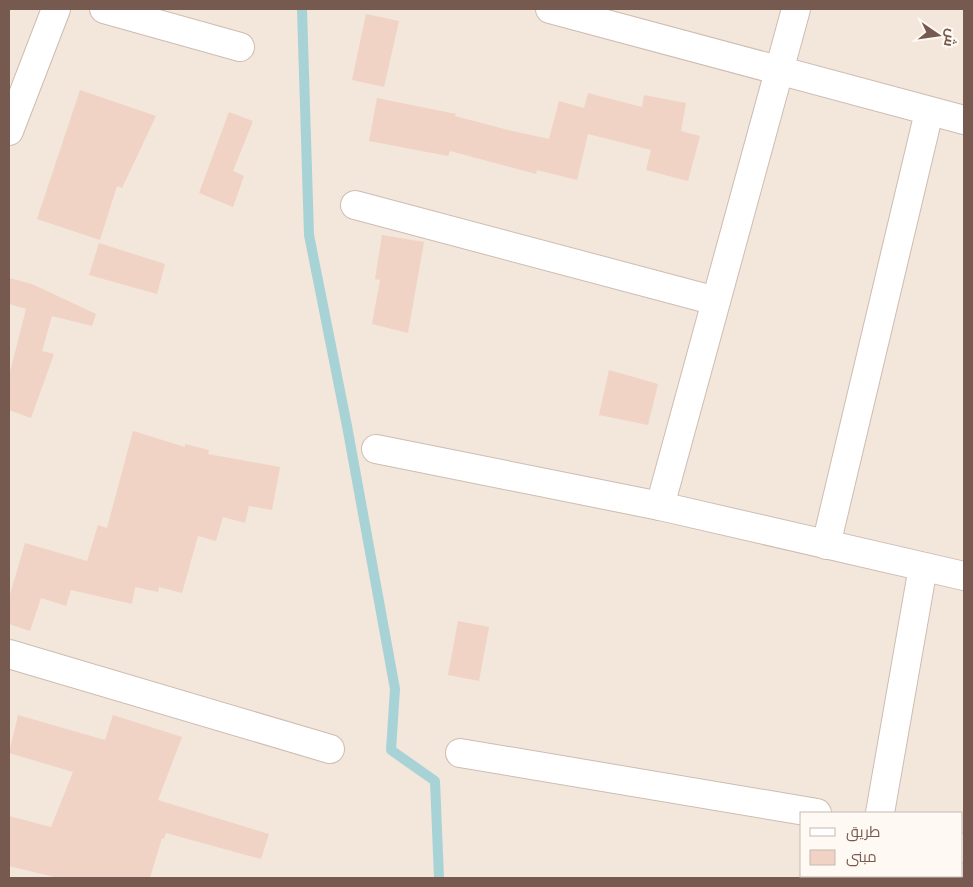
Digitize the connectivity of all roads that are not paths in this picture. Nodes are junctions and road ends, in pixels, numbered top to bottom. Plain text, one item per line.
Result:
1 (56, 9) edge
2 (104, 9) edge
3 (550, 9) edge
4 (796, 9) edge
5 (240, 47) dead end
6 (779, 72) junction
7 (929, 112) junction
8 (964, 120) edge
9 (9, 132) edge
10 (355, 206) dead end
11 (716, 301) junction
12 (376, 449) dead end
13 (660, 506) junction
14 (826, 545) junction
15 (923, 567) junction
16 (964, 576) edge
17 (9, 654) edge
18 (330, 749) dead end
19 (460, 753) dead end
20 (811, 812) edge
21 (880, 812) edge

1 - 9 street
2 - 5 street
3 - 6 street
4 - 6 street
6 - 7 street
6 - 11 street
7 - 8 street
7 - 14 street
10 - 11 street
11 - 13 street
12 - 13 street
13 - 14 street
14 - 15 street
15 - 16 street
15 - 21 street
17 - 18 street
19 - 20 street

